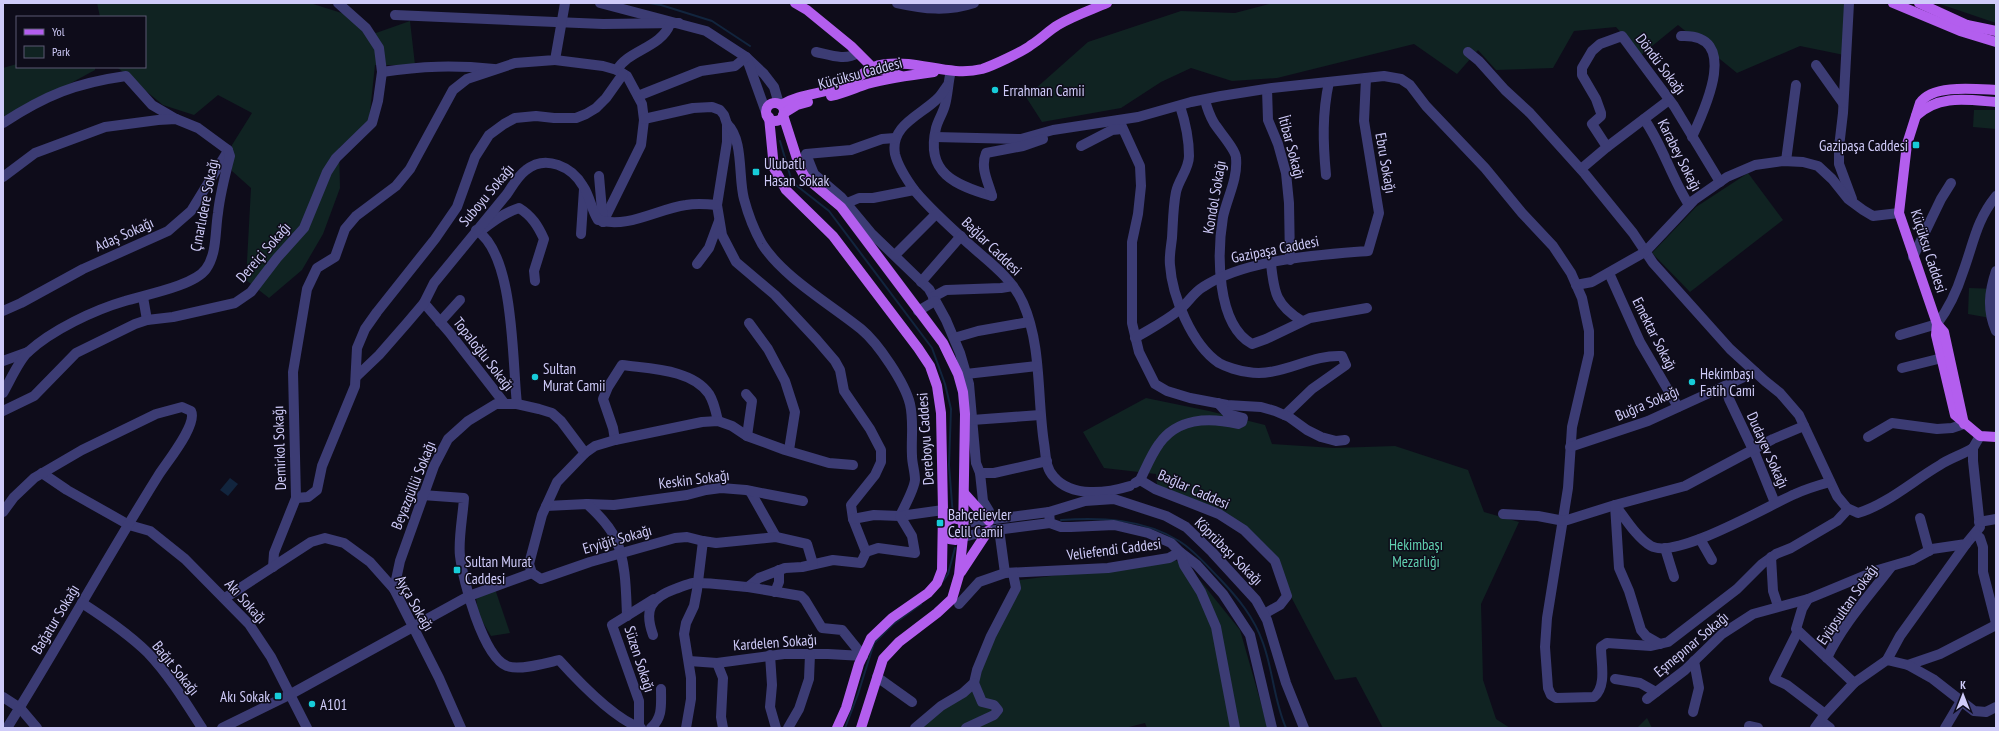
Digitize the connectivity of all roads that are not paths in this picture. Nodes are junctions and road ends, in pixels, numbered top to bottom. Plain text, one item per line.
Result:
1 (338, 3) edge
2 (565, 3) edge
3 (600, 3) edge
4 (795, 3) edge
5 (897, 3) edge
6 (974, 3) edge
7 (1091, 3) edge
8 (1107, 3) edge
9 (1849, 3) edge
10 (1893, 3) edge
11 (1919, 3) edge
12 (395, 15) dead end
13 (561, 22) junction
14 (674, 23) junction
15 (1996, 31) edge
16 (1681, 36) dead end
17 (1996, 42) edge
18 (816, 52) dead end
19 (858, 52) junction
20 (1468, 52) dead end
21 (1010, 56) junction
22 (746, 57) junction
23 (555, 60) junction
24 (887, 64) junction
25 (871, 66) junction
26 (1816, 66) dead end
27 (496, 70) junction
28 (948, 71) junction
29 (382, 72) junction
30 (620, 72) junction
31 (901, 76) junction
32 (1366, 78) junction
33 (862, 80) junction
34 (1329, 82) junction
35 (1796, 85) dead end
36 (947, 86) junction
37 (1266, 89) junction
38 (1996, 90) edge
39 (638, 96) junction
40 (1204, 100) junction
41 (1670, 100) junction
42 (1996, 102) edge
43 (1843, 103) junction
44 (1180, 106) junction
45 (782, 109) junction
46 (768, 116) junction
47 (1916, 116) junction
48 (644, 118) junction
49 (176, 119) junction
50 (1644, 119) junction
51 (3, 123) edge
52 (727, 124) junction
53 (1078, 125) junction
54 (1121, 125) junction
55 (935, 137) junction
56 (1692, 137) junction
57 (895, 138) junction
58 (1081, 146) dead end
59 (1607, 147) junction
60 (228, 150) junction
61 (1786, 161) junction
62 (1581, 169) junction
63 (1326, 175) dead end
64 (599, 176) dead end
65 (3, 177) edge
66 (1720, 182) junction
67 (1951, 183) dead end
68 (584, 187) junction
69 (914, 190) junction
70 (1996, 196) edge
71 (847, 203) junction
72 (1855, 204) junction
73 (717, 205) junction
74 (1688, 205) junction
75 (1899, 213) junction
76 (936, 214) junction
77 (719, 221) junction
78 (603, 222) junction
79 (478, 231) junction
80 (581, 234) dead end
81 (961, 236) junction
82 (1368, 251) joint
83 (1645, 252) junction
84 (895, 255) junction
85 (1913, 257) junction
86 (1290, 260) junction
87 (697, 264) dead end
88 (1271, 264) junction
89 (1996, 271) edge
90 (1609, 273) junction
91 (1221, 277) junction
92 (535, 281) dead end
93 (921, 282) junction
94 (1576, 285) junction
95 (1014, 286) junction
96 (143, 297) junction
97 (934, 299) junction
98 (460, 300) dead end
99 (424, 303) junction
100 (1367, 308) dead end
101 (1180, 309) junction
102 (3, 311) edge
103 (918, 311) junction
104 (147, 320) junction
105 (1302, 321) junction
106 (440, 322) junction
107 (1029, 322) junction
108 (749, 323) dead end
109 (1937, 324) junction
110 (1996, 331) edge
111 (1900, 335) dead end
112 (954, 338) junction
113 (1135, 338) junction
114 (28, 352) junction
115 (1942, 358) junction
116 (3, 361) edge
117 (1037, 366) junction
118 (1902, 368) dead end
119 (1755, 372) junction
120 (966, 374) junction
121 (357, 376) junction
122 (1726, 386) junction
123 (3, 393) edge
124 (746, 394) dead end
125 (1218, 403) junction
126 (505, 404) junction
127 (517, 404) junction
128 (1678, 407) junction
129 (3, 411) edge
130 (1040, 415) junction
131 (1285, 415) junction
132 (972, 420) junction
133 (718, 421) junction
134 (1964, 424) junction
135 (1804, 426) junction
136 (747, 436) junction
137 (1980, 436) junction
138 (1868, 437) dead end
139 (1996, 437) edge
140 (615, 440) junction
141 (1346, 440) dead end
142 (1570, 447) junction
143 (1973, 448) junction
144 (789, 450) junction
145 (1753, 450) junction
146 (585, 453) junction
147 (1047, 461) junction
148 (854, 464) dead end
149 (42, 473) junction
150 (980, 473) junction
151 (1140, 480) junction
152 (1830, 482) junction
153 (1130, 486) junction
154 (750, 491) junction
155 (964, 493) junction
156 (422, 495) junction
157 (296, 498) junction
158 (1121, 500) junction
159 (803, 501) dead end
160 (1775, 503) junction
161 (587, 504) junction
162 (1615, 505) junction
163 (546, 506) junction
164 (1848, 509) junction
165 (944, 510) junction
166 (989, 511) dead end
167 (3, 512) edge
168 (1049, 512) junction
169 (1504, 514) dead end
170 (900, 516) junction
171 (1920, 518) dead end
172 (853, 519) junction
173 (1996, 519) edge
174 (1564, 521) junction
175 (1979, 522) junction
176 (964, 523) junction
177 (1050, 523) junction
178 (129, 525) junction
179 (988, 526) junction
180 (999, 529) junction
181 (944, 530) junction
182 (1974, 534) junction
183 (776, 537) junction
184 (963, 537) junction
185 (1700, 539) junction
186 (703, 541) junction
187 (1966, 544) junction
188 (1665, 548) junction
189 (1929, 551) junction
190 (866, 552) junction
191 (1180, 552) junction
192 (620, 554) junction
193 (1771, 557) junction
194 (1712, 560) dead end
195 (813, 564) junction
196 (273, 567) junction
197 (1891, 567) junction
198 (779, 570) junction
199 (532, 573) junction
200 (1009, 573) junction
201 (959, 576) junction
202 (1674, 577) dead end
203 (697, 583) junction
204 (748, 587) junction
205 (394, 589) junction
206 (775, 592) junction
207 (469, 596) junction
208 (225, 598) junction
209 (655, 599) junction
210 (1808, 599) junction
211 (82, 603) junction
212 (958, 604) dead end
213 (1778, 606) junction
214 (1264, 614) junction
215 (627, 616) junction
216 (1996, 624) edge
217 (413, 627) junction
218 (1798, 632) junction
219 (653, 636) dead end
220 (1660, 644) junction
221 (810, 654) junction
222 (770, 655) junction
223 (863, 656) junction
224 (1827, 658) junction
225 (1887, 660) junction
226 (689, 661) junction
227 (1694, 661) junction
228 (717, 663) junction
229 (1908, 665) junction
230 (877, 677) junction
231 (1615, 679) dead end
232 (974, 683) junction
233 (1854, 683) junction
234 (661, 689) dead end
235 (1656, 692) junction
236 (291, 694) junction
237 (3, 697) edge
238 (1647, 699) dead end
239 (1961, 701) junction
240 (912, 702) dead end
241 (1996, 707) edge
242 (20, 708) junction
243 (1693, 712) dead end
244 (1820, 721) edge
245 (7, 728) edge
246 (37, 728) edge
247 (202, 728) edge
248 (222, 728) edge
249 (307, 728) edge
250 (461, 728) edge
251 (640, 728) edge
252 (651, 728) edge
253 (686, 728) edge
254 (723, 728) edge
255 (776, 728) edge
256 (788, 728) edge
257 (837, 728) edge
258 (861, 728) edge
259 (915, 728) edge
260 (966, 728) edge
261 (1235, 728) edge
262 (1272, 728) edge
263 (1304, 728) edge
264 (1830, 728) edge
265 (1945, 728) edge

1 - 29 street, Dereiçi Sokağı
2 - 13 street
3 - 14 street
4 - 19 main road
5 - 6 street
7 - 21 main road, Küçüksu Caddesi
8 - 21 main road, Küçüksu Caddesi
9 - 43 street
10 - 17 main road
11 - 15 main road
12 - 13 street
13 - 14 street
13 - 23 street
14 - 22 street
14 - 30 street
16 - 56 street
18 - 19 street
19 - 24 main road
19 - 25 main road
19 - 33 main road
20 - 62 street
21 - 28 main road, Küçüksu Caddesi
22 - 39 street
22 - 45 street
22 - 46 street
23 - 27 street, Demirkol Sokağı
23 - 30 street, Demirkol Sokağı
24 - 25 main road, Küçüksu Caddesi
24 - 28 main road, Küçüksu Caddesi
25 - 31 main road
25 - 33 main road
26 - 43 street
27 - 29 street
27 - 157 street, Demirkol Sokağı
28 - 31 main road, Küçüksu Caddesi
28 - 36 street
29 - 104 street, Dereiçi Sokağı
30 - 39 street
30 - 121 street
31 - 33 main road, Küçüksu Caddesi
32 - 34 street
32 - 82 street, Ebru Sokağı
32 - 94 street
33 - 45 main road, Küçüksu Caddesi
34 - 37 street
34 - 63 street
35 - 61 street
36 - 55 street
36 - 57 street
37 - 40 street
37 - 86 street, İtibar Sokağı
38 - 47 main road, Küçüksu Caddesi
39 - 48 street
40 - 44 street
40 - 91 street, Kondol Sokağı
41 - 50 street
41 - 56 street, Döndü Sokağı
41 - 59 street, Döndü Sokağı
42 - 47 main road
43 - 72 street
44 - 54 street
44 - 101 street
45 - 46 main road
45 - 46 main road
45 - 103 main road
46 - 165 main road, Dereboyu Caddesi
47 - 75 main road, Küçüksu Caddesi
48 - 52 street
48 - 78 street
49 - 51 street
49 - 60 street
49 - 65 street
50 - 59 street
50 - 74 street, Karabey Sokağı
52 - 73 street
52 - 170 street
53 - 54 street
53 - 55 street
53 - 55 street
54 - 58 street
54 - 113 street
56 - 66 street, Döndü Sokağı
57 - 69 street, Bağlar Caddesi
57 - 71 street
59 - 62 street
60 - 96 street, Çınarlıdere Sokağı
60 - 102 street, Adaş Sokağı
61 - 66 street
61 - 72 street
62 - 83 street
64 - 78 street
66 - 74 street
67 - 85 street
68 - 78 street, Suboyu Sokağı
68 - 79 street, Suboyu Sokağı
68 - 80 street
69 - 71 street
69 - 76 street, Bağlar Caddesi
70 - 109 street
71 - 84 street
72 - 75 street
73 - 77 street
73 - 78 street
74 - 83 street
75 - 85 main road, Küçüksu Caddesi
76 - 81 street, Bağlar Caddesi
76 - 84 street
77 - 87 street
77 - 172 street
79 - 92 street
79 - 99 street, Suboyu Sokağı
79 - 127 street
81 - 93 street
81 - 95 street, Bağlar Caddesi
82 - 86 street, Gazipaşa Caddesi
83 - 90 street
83 - 119 street
84 - 93 street
85 - 109 main road, Küçüksu Caddesi
86 - 88 street, Gazipaşa Caddesi
88 - 91 street, Gazipaşa Caddesi
88 - 105 street
89 - 110 street
90 - 94 street
90 - 128 street, Emektar Sokağı
91 - 101 street, Gazipaşa Caddesi
91 - 105 street, Kondol Sokağı
93 - 97 street
94 - 142 street
95 - 97 street
95 - 107 street, Bağlar Caddesi
96 - 104 street
96 - 114 street, Çınarlıdere Sokağı
97 - 103 street
97 - 112 street
98 - 106 street, Topaloğlu Sokağı
99 - 106 street, Topaloğlu Sokağı
99 - 121 street, Suboyu Sokağı
100 - 105 street, Kondol Sokağı
101 - 113 street, Gazipaşa Caddesi
101 - 131 street
103 - 155 main road
104 - 129 street, Dereiçi Sokağı
106 - 126 street, Topaloğlu Sokağı
107 - 112 street
107 - 117 street, Bağlar Caddesi
108 - 144 street
109 - 111 street
109 - 115 main road, Küçüksu Caddesi
109 - 134 main road, Küçüksu Caddesi
112 - 120 street
113 - 125 street
114 - 116 street
114 - 123 street, Çınarlıdere Sokağı
115 - 118 street
115 - 134 main road, Küçüksu Caddesi
117 - 120 street
117 - 130 street, Bağlar Caddesi
119 - 122 street, Buğra Sokağı
119 - 135 street
120 - 132 street
121 - 157 street
122 - 128 street, Buğra Sokağı
122 - 145 street, Dudayev Sokağı
124 - 136 street
125 - 131 street
125 - 151 street
126 - 127 street, Beyazgüllü Sokağı
126 - 156 street, Beyazgüllü Sokağı
127 - 146 street, Beyazgüllü Sokağı
128 - 142 street, Buğra Sokağı
130 - 132 street
130 - 147 street, Bağlar Caddesi
131 - 141 street
132 - 150 street
133 - 136 street
133 - 140 street
133 - 140 street
134 - 137 main road
134 - 138 street
135 - 145 street
135 - 152 street
136 - 144 street
137 - 139 main road
137 - 143 street
140 - 146 street
142 - 174 street
143 - 164 street
143 - 175 street
144 - 148 street
145 - 160 street, Dudayev Sokağı
145 - 162 street
146 - 163 street
147 - 150 street
147 - 153 street, Bağlar Caddesi
149 - 167 street
149 - 178 street, Akı Sokağı
149 - 178 street, Bağatur Sokağı
150 - 166 street
151 - 153 street
151 - 214 street, Bağlar Caddesi
152 - 160 street
152 - 164 street
153 - 158 street
154 - 159 street, Keskin Sokağı
154 - 161 street, Keskin Sokağı
154 - 183 street
155 - 176 main road
155 - 179 main road
156 - 205 street, Beyazgüllü Sokağı
156 - 207 street
157 - 196 street, Demirkol Sokağı
158 - 168 street, Köprübaşı Sokağı
158 - 214 street, Köprübaşı Sokağı
160 - 185 street
161 - 163 street, Keskin Sokağı
161 - 192 street
162 - 174 street
162 - 188 street
162 - 220 street
163 - 199 street
164 - 193 street
165 - 170 street
165 - 181 main road, Dereboyu Caddesi
168 - 177 street
168 - 179 street, Köprübaşı Sokağı
169 - 174 street
170 - 172 street
170 - 190 street
171 - 189 street
172 - 190 street
173 - 175 street
174 - 220 street
175 - 182 street
176 - 179 street, Köprübaşı Sokağı
176 - 181 main road
176 - 184 main road
177 - 180 street
177 - 191 street
178 - 208 street, Akı Sokağı
178 - 211 street, Bağatur Sokağı
179 - 180 street
179 - 184 street
179 - 201 main road
180 - 200 street
181 - 184 main road
181 - 223 main road, Dereboyu Caddesi
182 - 187 street
182 - 216 street
183 - 186 street, Eryiğit Sokağı
183 - 195 street, Eryiğit Sokağı
184 - 201 main road
185 - 188 street
185 - 194 street
186 - 192 street, Eryiğit Sokağı
186 - 203 street
187 - 189 street, Eşmepınar Sokağı
187 - 225 street
188 - 202 street
189 - 197 street, Eşmepınar Sokağı
190 - 195 street
191 - 200 street, Veliefendi Caddesi
191 - 261 street, Veliefendi Caddesi
191 - 262 street
192 - 199 street, Eryiğit Sokağı
192 - 215 street
193 - 213 street
193 - 220 street
195 - 198 street
196 - 205 street, Ayça Sokağı
196 - 208 street, Ayça Sokağı
197 - 210 street, Eşmepınar Sokağı
197 - 224 street, Eyüpsultan Sokağı
198 - 204 street
198 - 206 street
199 - 207 street
200 - 212 street, Veliefendi Caddesi
200 - 232 street
201 - 230 main road
203 - 204 street, Süzen Sokağı
203 - 209 street, Süzen Sokağı
203 - 226 street
204 - 206 street, Süzen Sokağı
205 - 217 street, Ayça Sokağı
206 - 223 street, Süzen Sokağı
207 - 217 street
207 - 251 street
208 - 236 street, Akı Sokağı
209 - 215 street, Süzen Sokağı
209 - 219 street
210 - 213 street, Eşmepınar Sokağı
210 - 218 street
211 - 242 street, Bağatur Sokağı
211 - 247 street, Bağıt Sokağı
213 - 227 street, Eşmepınar Sokağı
214 - 263 street, Köprübaşı Sokağı
215 - 251 street, Süzen Sokağı
216 - 229 street
217 - 236 street
217 - 250 street, Ayça Sokağı
218 - 224 street
218 - 244 street
221 - 222 street, Kardelen Sokağı
221 - 223 street, Kardelen Sokağı
221 - 256 street
222 - 228 street, Kardelen Sokağı
222 - 255 street
223 - 257 main road, Dereboyu Caddesi
224 - 233 street
225 - 229 street
225 - 233 street
226 - 228 street, Kardelen Sokağı
226 - 253 street
227 - 235 street, Eşmepınar Sokağı
227 - 243 street
228 - 254 street
229 - 239 street
230 - 240 street
230 - 258 main road
231 - 235 street
232 - 259 street
232 - 260 street
233 - 244 street
234 - 252 street
235 - 238 street, Eşmepınar Sokağı
236 - 248 street
236 - 249 street, Akı Sokağı
237 - 242 street
239 - 241 street
239 - 265 street
242 - 245 street, Bağatur Sokağı
242 - 246 street
244 - 264 street

